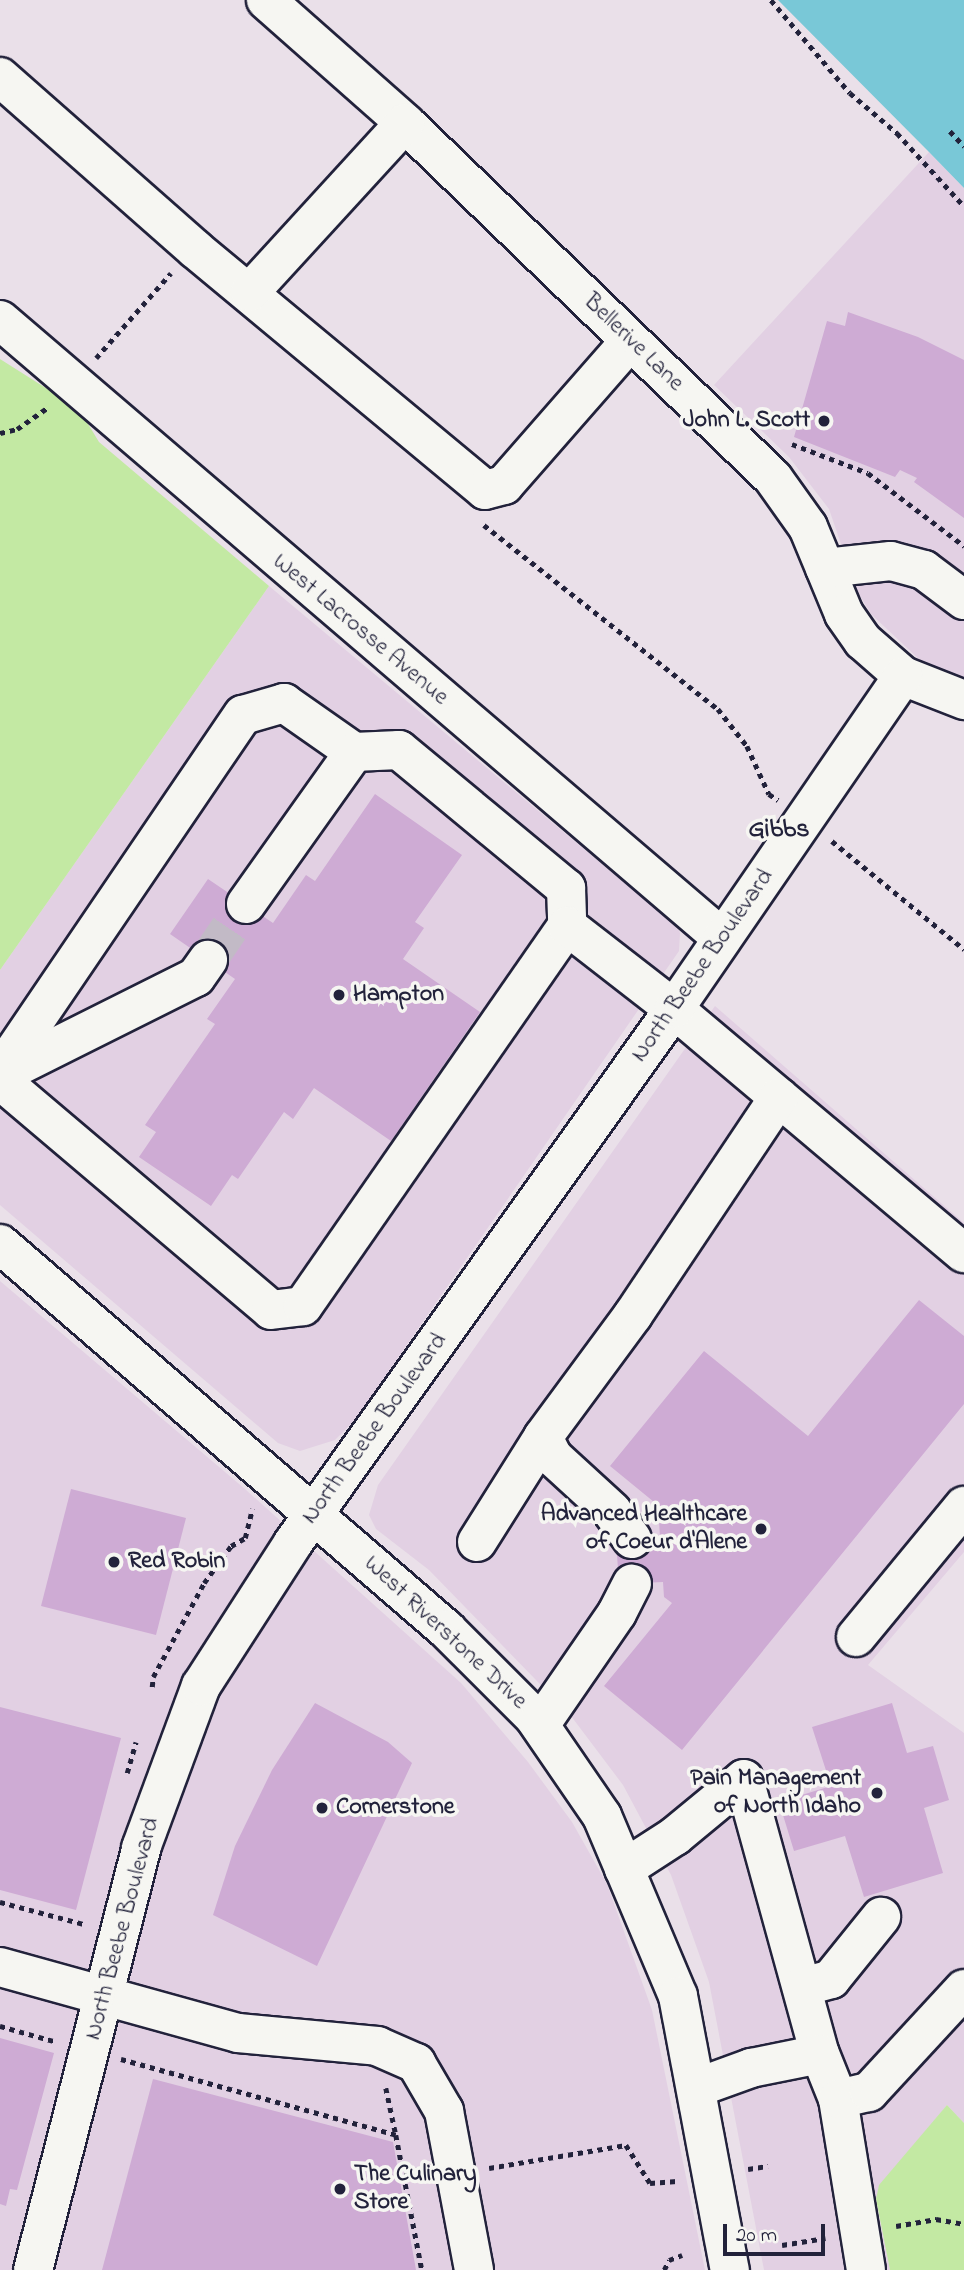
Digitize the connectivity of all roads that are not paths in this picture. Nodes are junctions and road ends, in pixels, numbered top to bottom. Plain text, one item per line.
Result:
1 (266, 0) edge
2 (0, 77) edge
3 (405, 123) junction
4 (250, 292) junction
5 (0, 320) edge
6 (630, 341) junction
7 (825, 568) junction
8 (964, 600) edge
9 (903, 676) junction
10 (964, 700) edge
11 (354, 751) junction
12 (246, 904) tunnel mouth
13 (567, 926) junction
14 (722, 938) junction
15 (208, 960) tunnel mouth
16 (674, 1009) junction
17 (0, 1075) edge
18 (779, 1097) junction
19 (0, 1244) edge
20 (964, 1253) edge
21 (543, 1437) junction
22 (964, 1506) edge
23 (314, 1515) junction
24 (632, 1539) dead end
25 (477, 1542) dead end
26 (632, 1584) dead end
27 (856, 1637) dead end
28 (540, 1725) junction
29 (624, 1869) junction
30 (881, 1917) dead end
31 (0, 1967) edge
32 (802, 1987) junction
33 (964, 1989) edge
34 (104, 1996) junction
35 (820, 2054) junction
36 (696, 2088) junction
37 (838, 2099) junction
38 (33, 2270) edge
39 (474, 2270) edge
40 (730, 2270) edge
41 (866, 2270) edge

1 - 3 street, Bellerive Lane
2 - 4 street
3 - 4 street
3 - 6 street, Bellerive Lane
4 - 6 street
5 - 14 street, West Lacrosse Avenue
6 - 7 street, Bellerive Lane
7 - 8 street
7 - 9 street, Bellerive Lane
9 - 10 street, Bellerive Lane
9 - 14 street, North Beebe Boulevard
11 - 12 street
11 - 13 street
11 - 17 street
13 - 16 street
13 - 17 street
14 - 16 street, North Beebe Boulevard
15 - 17 street
16 - 18 street
16 - 23 street, North Beebe Boulevard
18 - 20 street
18 - 21 street
19 - 23 street, West Riverstone Drive
21 - 24 street
21 - 25 street
22 - 27 street
23 - 28 street, West Riverstone Drive
23 - 34 street, North Beebe Boulevard
26 - 28 street
28 - 29 street, West Riverstone Drive
29 - 32 street
29 - 36 street, West Riverstone Drive
30 - 32 street
31 - 34 street
32 - 35 street
33 - 37 street
34 - 38 street, North Beebe Boulevard
34 - 39 street
35 - 36 street
35 - 37 street
36 - 40 street, West Riverstone Drive
37 - 41 street

